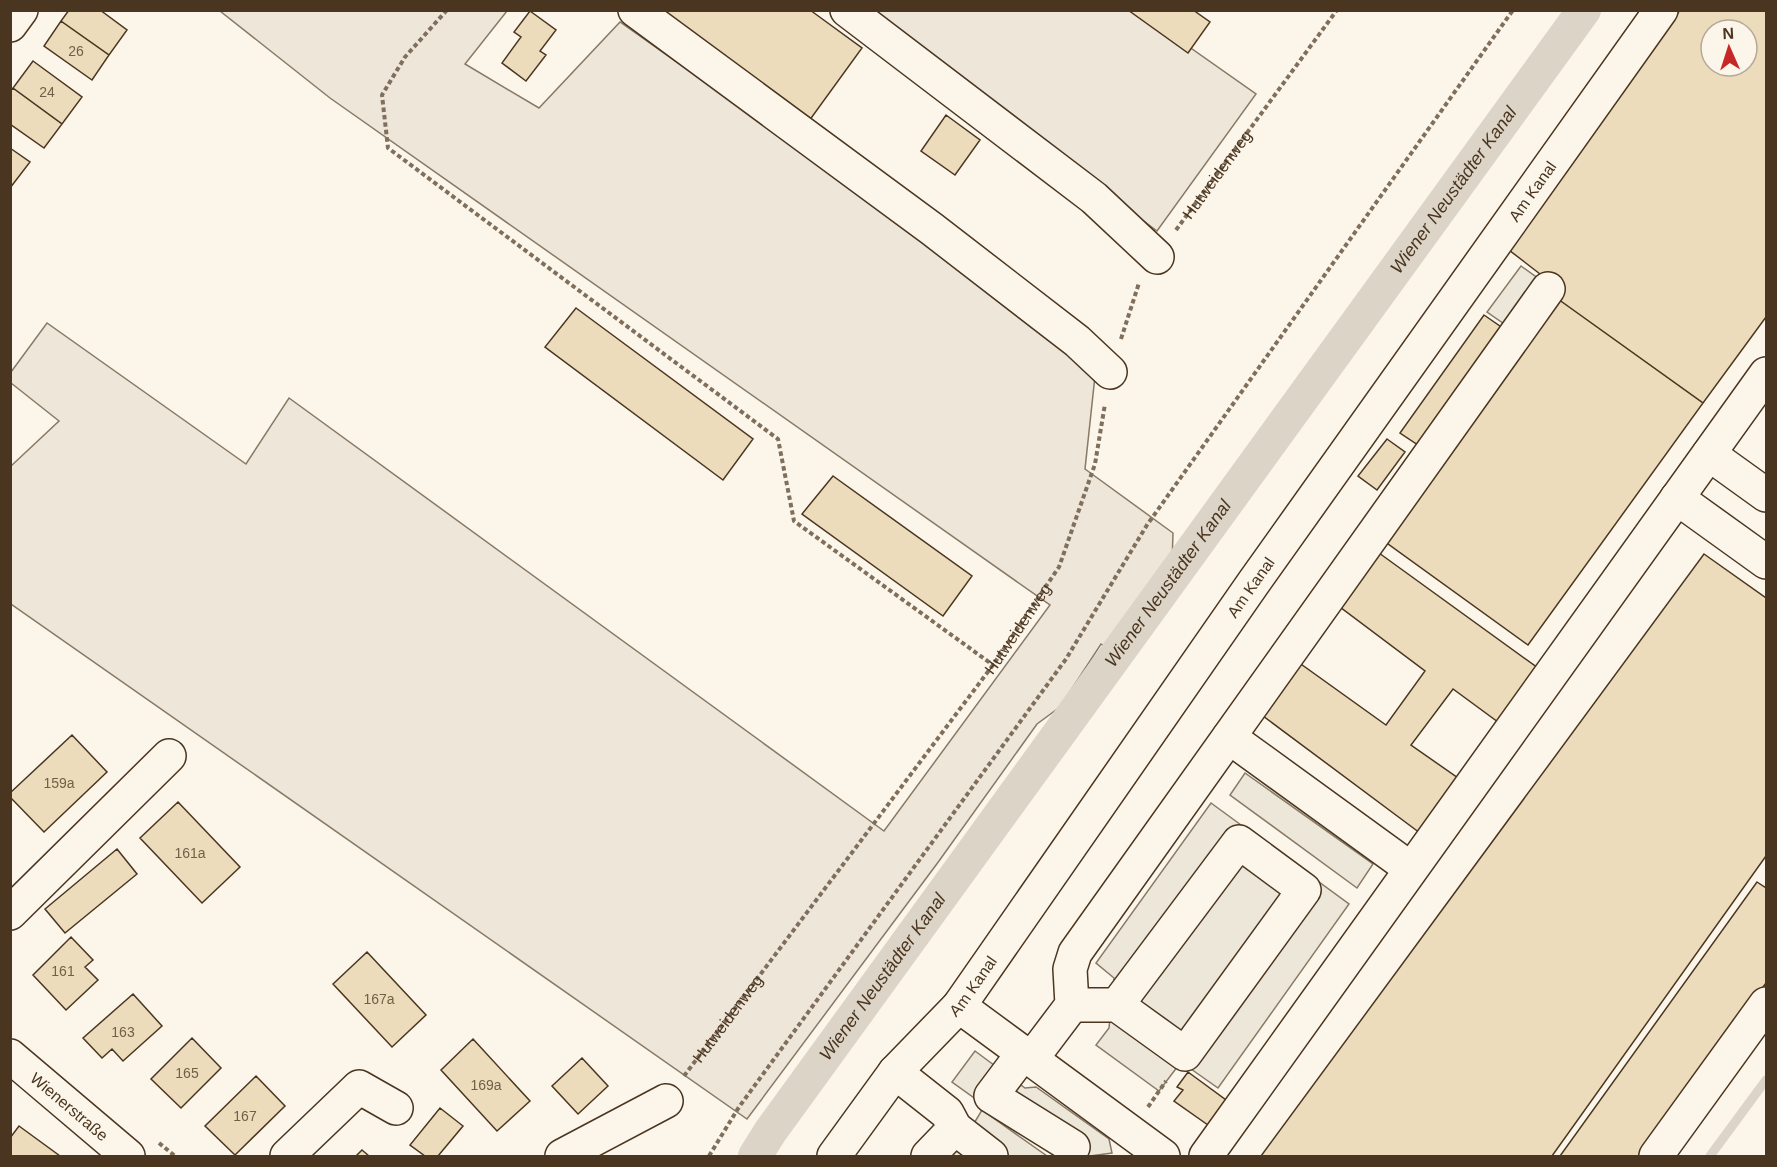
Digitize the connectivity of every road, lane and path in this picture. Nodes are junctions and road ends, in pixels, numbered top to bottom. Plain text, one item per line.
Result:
1 (21, 10) edge
2 (447, 10) edge
3 (635, 10) edge
4 (847, 10) edge
5 (1336, 10) edge
6 (1513, 10) edge
7 (1661, 10) edge
8 (10, 25) edge
9 (1157, 256) junction
10 (1548, 289) dead end
11 (1110, 372) junction
12 (1767, 374) edge
13 (1709, 454) junction
14 (1767, 495) edge
15 (1677, 498) junction
16 (1767, 562) edge
17 (993, 665) junction
18 (1229, 737) junction
19 (170, 756) dead end
20 (1411, 869) junction
21 (10, 913) edge
22 (1767, 1004) edge
23 (1072, 1005) junction
24 (1117, 1005) junction
25 (959, 1006) junction
26 (1028, 1055) junction
27 (10, 1056) edge
28 (895, 1072) junction
29 (666, 1101) joint
30 (396, 1108) dead end
31 (955, 1128) junction
32 (1073, 1147) dead end
33 (121, 1154) edge
34 (287, 1156) edge
35 (562, 1156) edge
36 (710, 1156) edge
37 (834, 1156) edge
38 (928, 1156) edge
39 (992, 1156) edge
40 (1163, 1156) edge
41 (1206, 1156) edge
42 (1656, 1156) edge

1 - 8 street
2 - 17 path
3 - 11 street
4 - 9 street
5 - 9 path, Hutweidenweg
6 - 36 path
7 - 25 street, Am Kanal
9 - 11 path, Hutweidenweg
10 - 18 street
11 - 17 path, Hutweidenweg
12 - 13 street
13 - 14 street
13 - 15 street
15 - 16 street
15 - 20 street
17 - 29 path, Hutweidenweg
18 - 20 street
18 - 23 street
19 - 21 street
20 - 41 street
22 - 42 street
23 - 24 street
23 - 26 street
24 - 24 street
25 - 26 street
25 - 28 street, Am Kanal
26 - 32 street
26 - 40 street
27 - 33 street, Wienerstraße
28 - 31 street
28 - 37 street, Am Kanal
29 - 35 street
30 - 34 street
31 - 38 street
31 - 39 street

